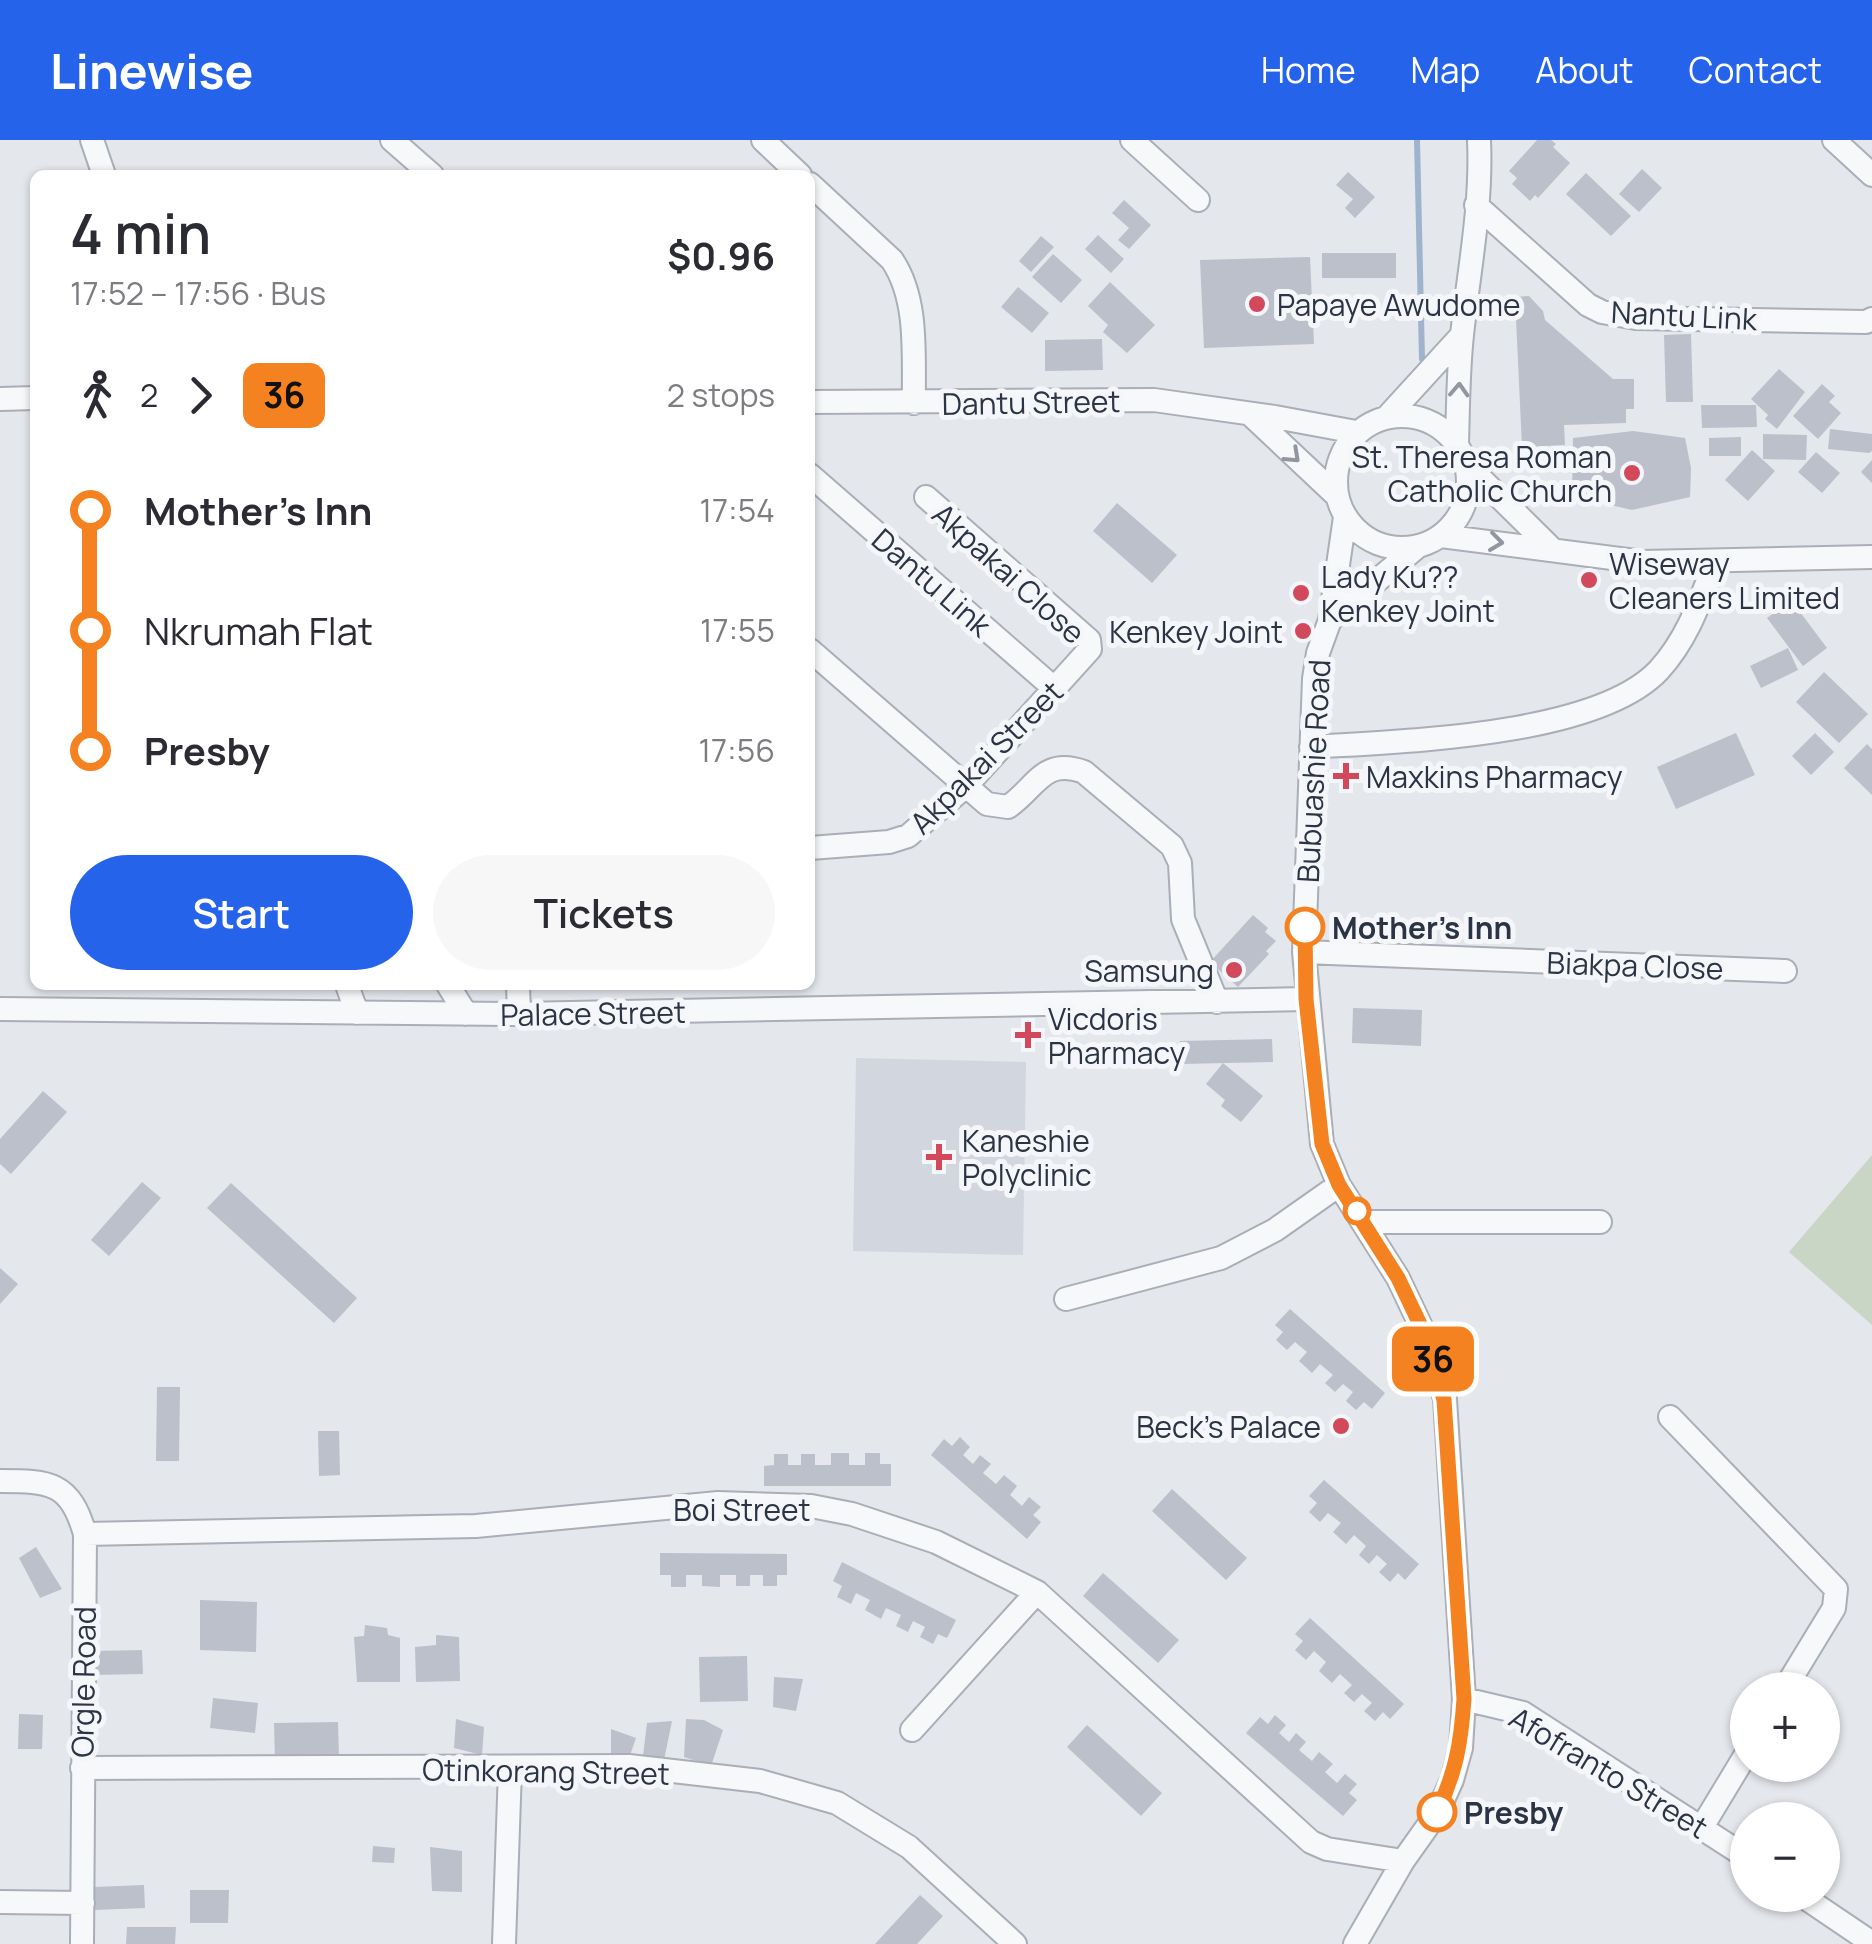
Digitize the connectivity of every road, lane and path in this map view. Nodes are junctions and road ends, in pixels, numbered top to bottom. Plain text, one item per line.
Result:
1 (92, 140) edge
2 (392, 140) edge
3 (762, 140) edge
4 (1132, 140) edge
5 (1479, 140) edge
6 (1834, 140) edge
7 (102, 170) edge
8 (426, 170) edge
9 (795, 170) edge
10 (1872, 175) edge
11 (815, 189) edge
12 (1198, 200) dead end
13 (1476, 205) junction
14 (1872, 319) edge
15 (1462, 334) junction
16 (30, 398) edge
17 (0, 400) edge
18 (815, 402) edge
19 (914, 403) junction
20 (1251, 415) junction
21 (1388, 416) junction
22 (1356, 432) junction
23 (1462, 455) junction
24 (815, 479) edge
25 (926, 497) dead end
26 (1341, 506) junction
27 (1441, 536) junction
28 (1416, 547) junction
29 (1550, 548) junction
30 (1872, 557) edge
31 (1715, 562) junction
32 (1330, 620) junction
33 (1090, 649) joint
34 (815, 654) edge
35 (1055, 689) junction
36 (1311, 748) junction
37 (966, 786) junction
38 (820, 848) edge
39 (1304, 952) junction
40 (1785, 972) dead end
41 (349, 990) edge
42 (451, 990) edge
43 (518, 990) edge
44 (35, 996) edge
45 (1306, 999) junction
46 (1217, 1002) junction
47 (0, 1009) edge
48 (356, 1013) junction
49 (466, 1014) junction
50 (519, 1014) junction
51 (1339, 1185) junction
52 (1365, 1222) junction
53 (1600, 1222) dead end
54 (1066, 1298) dead end
55 (1670, 1417) dead end
56 (0, 1481) edge
57 (85, 1534) junction
58 (1037, 1592) junction
59 (1795, 1672) edge
60 (1464, 1699) junction
61 (912, 1730) dead end
62 (82, 1768) junction
63 (510, 1769) junction
64 (1730, 1780) edge
65 (1702, 1826) junction
66 (1730, 1845) edge
67 (1403, 1861) junction
68 (0, 1902) edge
69 (83, 1903) junction
70 (1826, 1912) edge
71 (82, 1944) edge
72 (504, 1944) edge
73 (1016, 1944) edge
74 (1355, 1944) edge
75 (1872, 1944) edge

1 - 7 street
2 - 8 street
3 - 9 street
4 - 12 street
5 - 13 street
6 - 10 street
11 - 19 street
13 - 14 street, Nantu Link
13 - 15 street
15 - 21 street
23 -> 15 street
16 - 17 street
18 - 19 street, Dantu Street
19 - 20 street, Dantu Street
20 - 22 street, Dantu Street
20 -> 26 street
21 - 22 street
21 - 23 street
22 - 26 street
23 - 27 street
23 - 29 street
24 - 35 street, Dantu Link
25 - 33 street, Akpakai Close
26 - 28 street
26 - 32 street, Bubuashie Road
27 - 28 street
27 -> 29 street
28 - 32 street, Bubuashie Road
29 - 31 street
30 - 31 street
31 - 36 street
32 - 36 street, Bubuashie Road
33 - 35 street, Akpakai Street
34 - 37 street
35 - 37 street, Akpakai Street
36 - 39 street, Bubuashie Road
37 - 38 street, Akpakai Street
37 - 46 street
39 - 40 street, Biakpa Close
39 - 45 street, Bubuashie Road
41 - 48 street
42 - 49 street
43 - 50 street
44 - 47 street, Palace Street
44 - 48 street, Palace Street
45 - 46 street, Palace Street
45 - 51 street, Bubuashie Road
46 - 50 street, Palace Street
48 - 49 street, Palace Street
49 - 50 street, Palace Street
51 - 52 street, Bubuashie Road
51 - 54 street
52 - 53 street
52 - 60 street, Bubuashie Road
55 - 59 street
56 - 57 street, Orgle Road
57 - 58 street, Boi Street
57 - 62 street, Orgle Road
58 - 61 street
58 - 67 street, Boi Street
60 - 65 street, Afofranto Street
60 - 67 street, Bubuashie Road
62 - 63 street, Otinkorang Street
62 - 69 street, Orgle Road
63 - 72 street
63 - 73 street, Otinkorang Street
64 - 65 street
65 - 66 street, Afofranto Street
67 - 74 street, Bubuashie Road
68 - 69 street
69 - 71 street, Orgle Road
70 - 75 street

